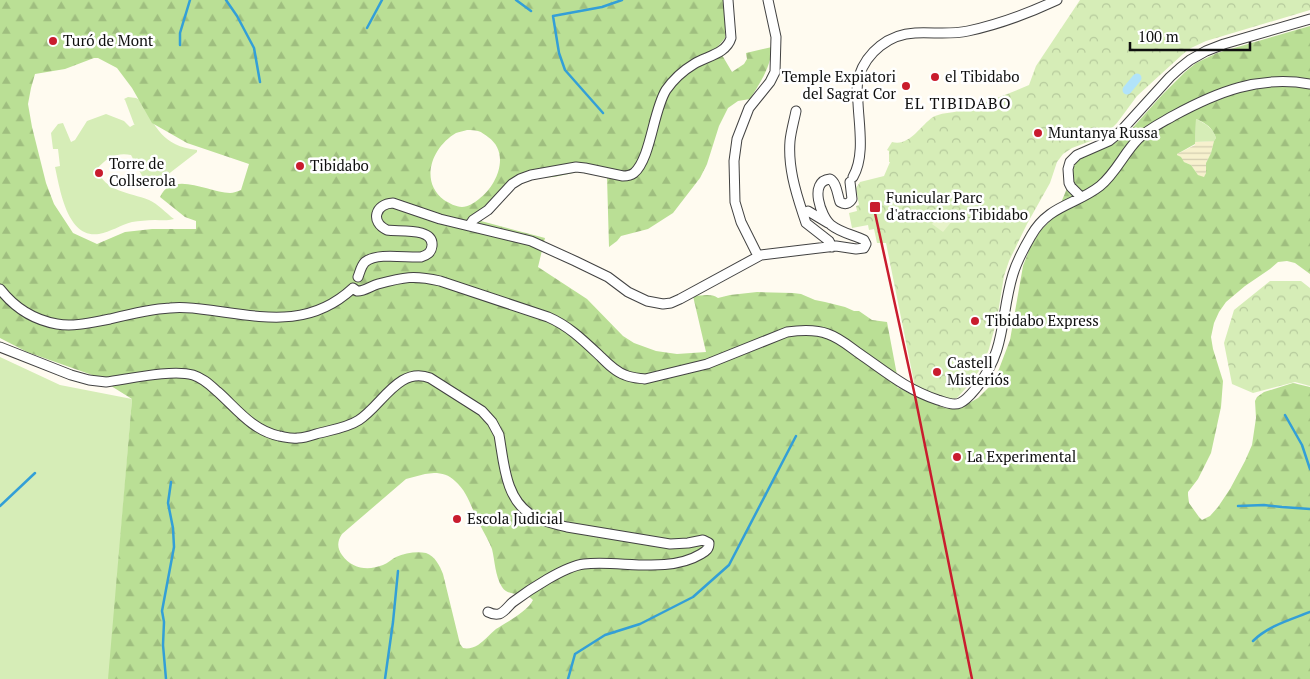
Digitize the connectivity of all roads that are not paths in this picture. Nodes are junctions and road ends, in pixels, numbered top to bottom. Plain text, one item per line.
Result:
1 (728, 0) edge
2 (768, 0) edge
3 (1057, 0) edge
4 (1310, 19) edge
5 (1310, 84) edge
6 (796, 110) dead end
7 (1081, 197) junction
8 (803, 214) junction
9 (829, 223) junction
10 (469, 226) junction
11 (832, 247) junction
12 (758, 256) junction
13 (358, 277) junction
14 (353, 288) junction
15 (366, 288) junction
16 (0, 289) edge
17 (0, 347) edge
18 (488, 612) dead end

1 - 10 street
2 - 12 street
3 - 9 street
4 - 7 street
5 - 7 street
6 - 8 street
7 - 15 street
8 - 9 street
8 - 11 street
9 - 11 street
10 - 12 street
10 - 13 street
11 - 12 street
13 - 14 street
13 - 15 street
14 - 15 street
14 - 16 street
17 - 18 street

